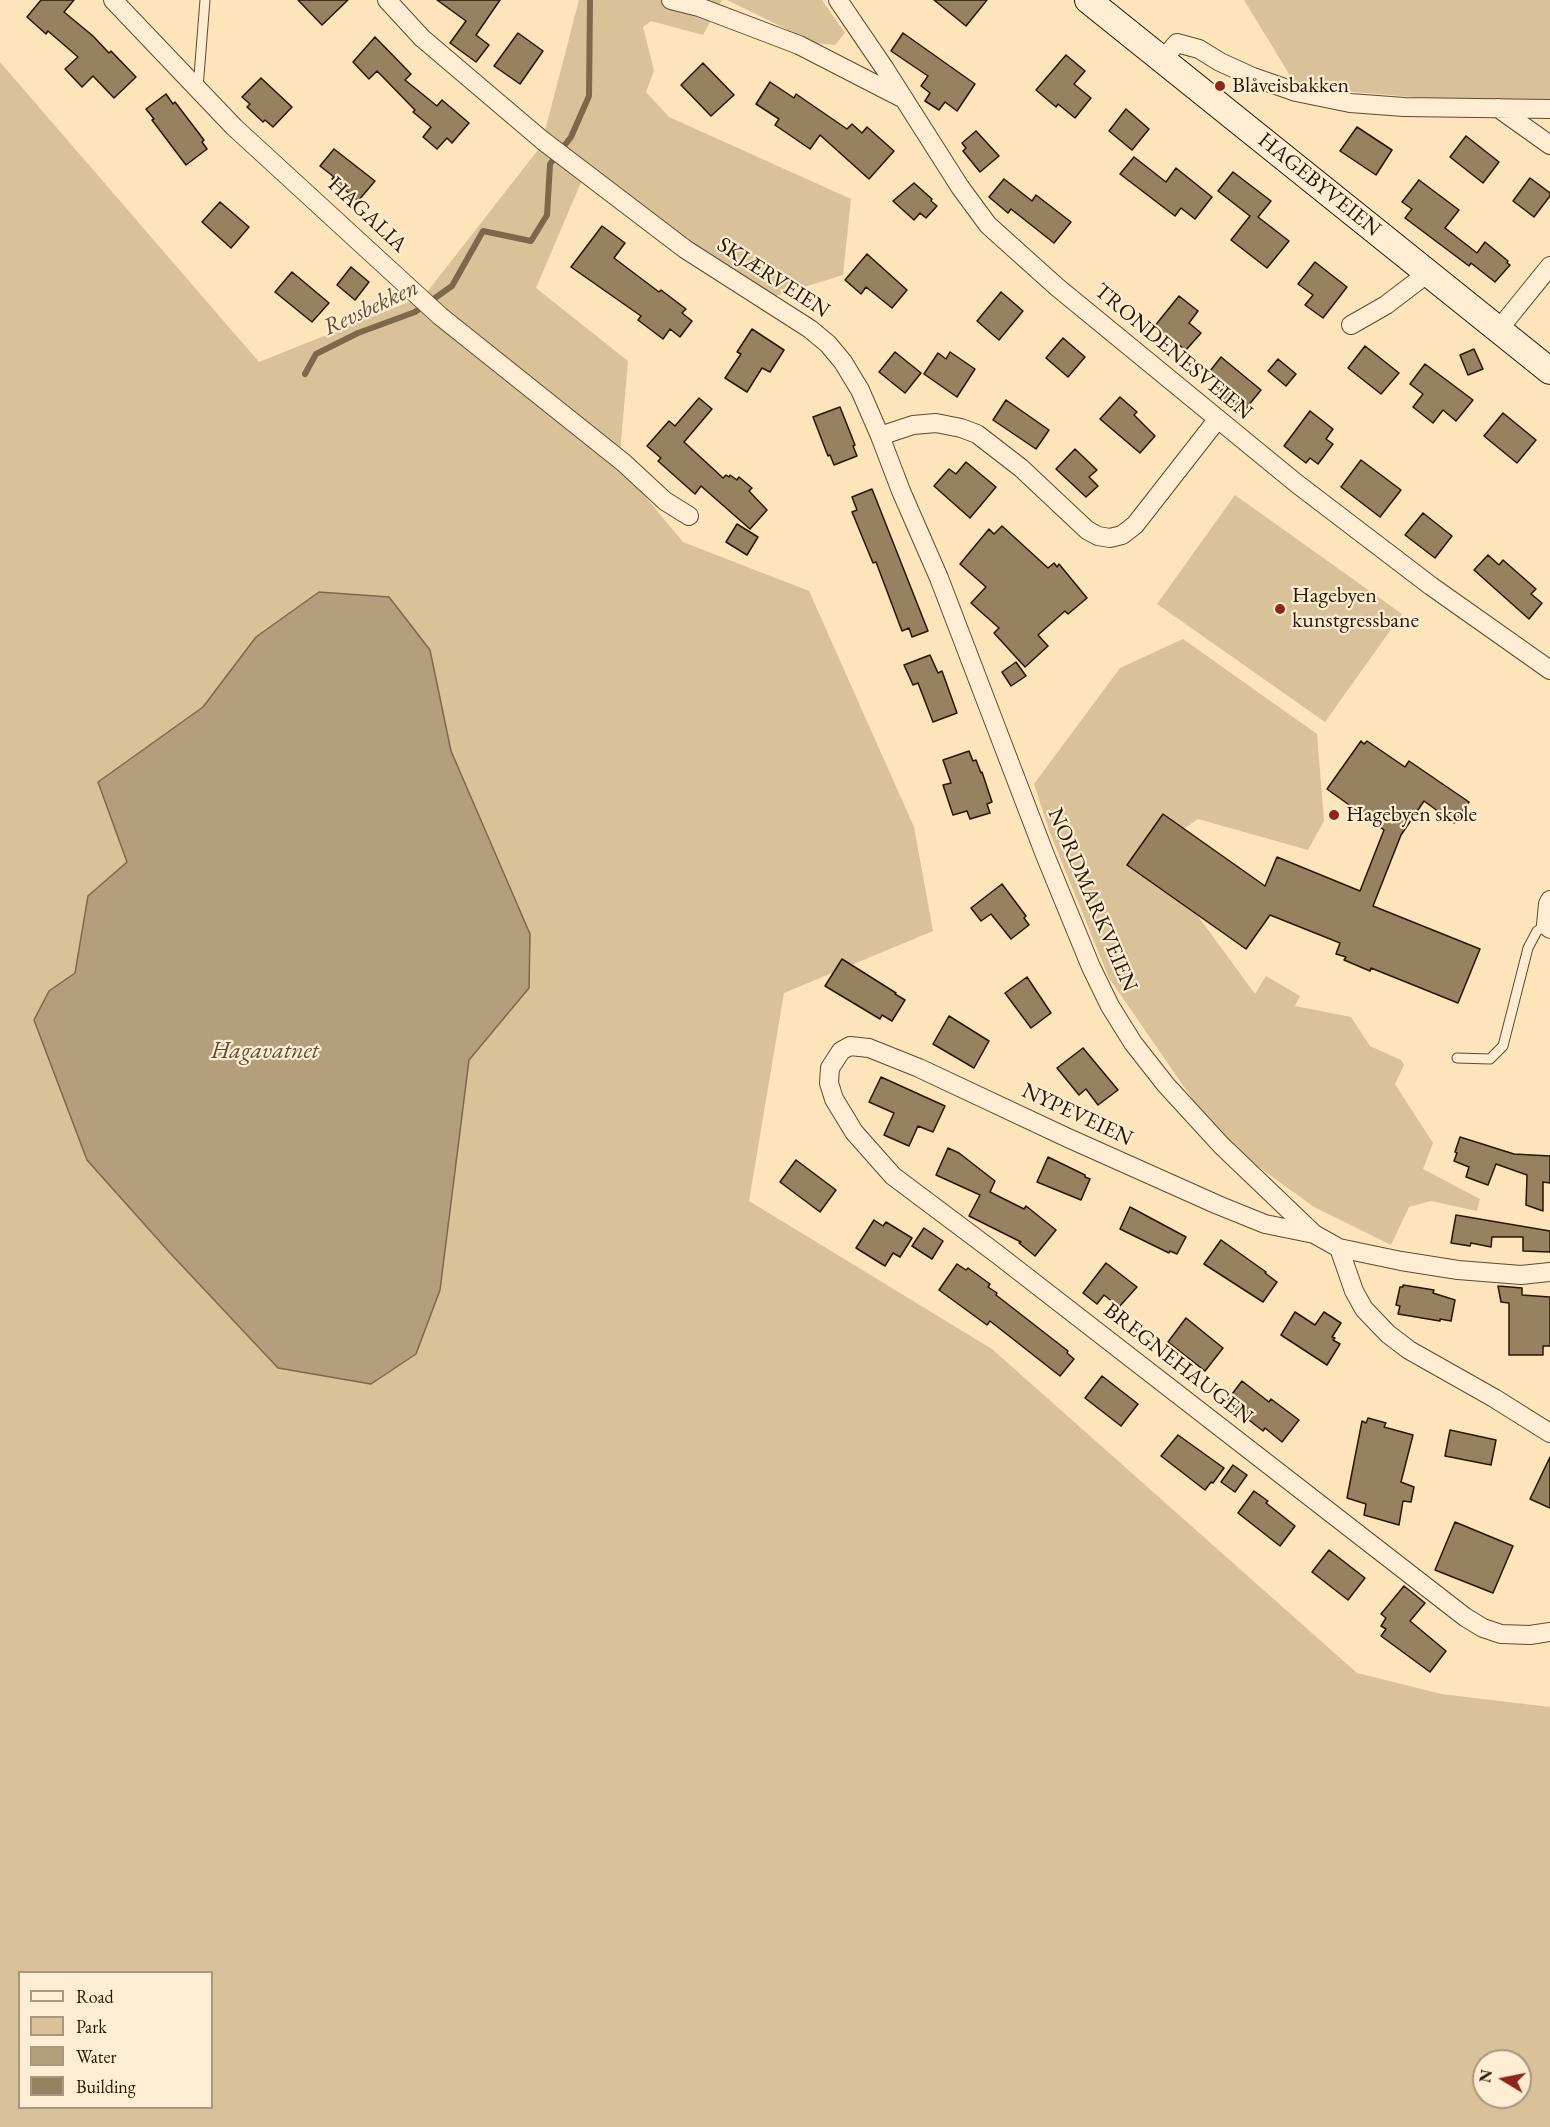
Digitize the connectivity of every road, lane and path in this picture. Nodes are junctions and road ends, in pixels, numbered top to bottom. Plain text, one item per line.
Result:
1 (113, 0) edge
2 (205, 0) edge
3 (387, 0) edge
4 (671, 0) edge
5 (838, 0) edge
6 (1088, 0) edge
7 (1163, 59) junction
8 (198, 90) junction
9 (904, 99) junction
10 (1498, 108) junction
11 (1550, 109) edge
12 (1550, 145) edge
13 (1550, 266) edge
14 (1428, 273) junction
15 (1351, 325) dead end
16 (1498, 329) junction
17 (1550, 371) edge
18 (1218, 420) junction
19 (880, 436) junction
20 (689, 516) dead end
21 (1550, 670) edge
22 (1550, 900) edge
23 (1548, 927) edge
24 (1457, 1058) dead end
25 (830, 1068) joint
26 (1314, 1234) junction
27 (1339, 1248) junction
28 (1550, 1272) edge
29 (1550, 1433) edge
30 (1550, 1632) edge

1 - 8 street, HAGALIA
2 - 8 lane
3 - 19 street, SKJÆRVEIEN
4 - 9 street
5 - 9 street, TRONDENESVEIEN
6 - 7 main road, HAGEBYVEIEN
7 - 10 street
7 - 14 main road, HAGEBYVEIEN
8 - 20 street, HAGALIA
9 - 18 street, TRONDENESVEIEN
10 - 11 street
10 - 12 street
13 - 16 street
14 - 15 street
14 - 16 main road, HAGEBYVEIEN
16 - 17 main road, HAGEBYVEIEN
18 - 19 street
18 - 21 street, TRONDENESVEIEN
19 - 26 street, NORDMARKVEIEN
22 - 23 street
23 - 24 lane
25 - 26 street, NYPEVEIEN
25 - 30 street, BREGNEHAUGEN
26 - 27 street, NORDMARKVEIEN
27 - 28 street, NORDMARKVEIEN
27 - 29 street

